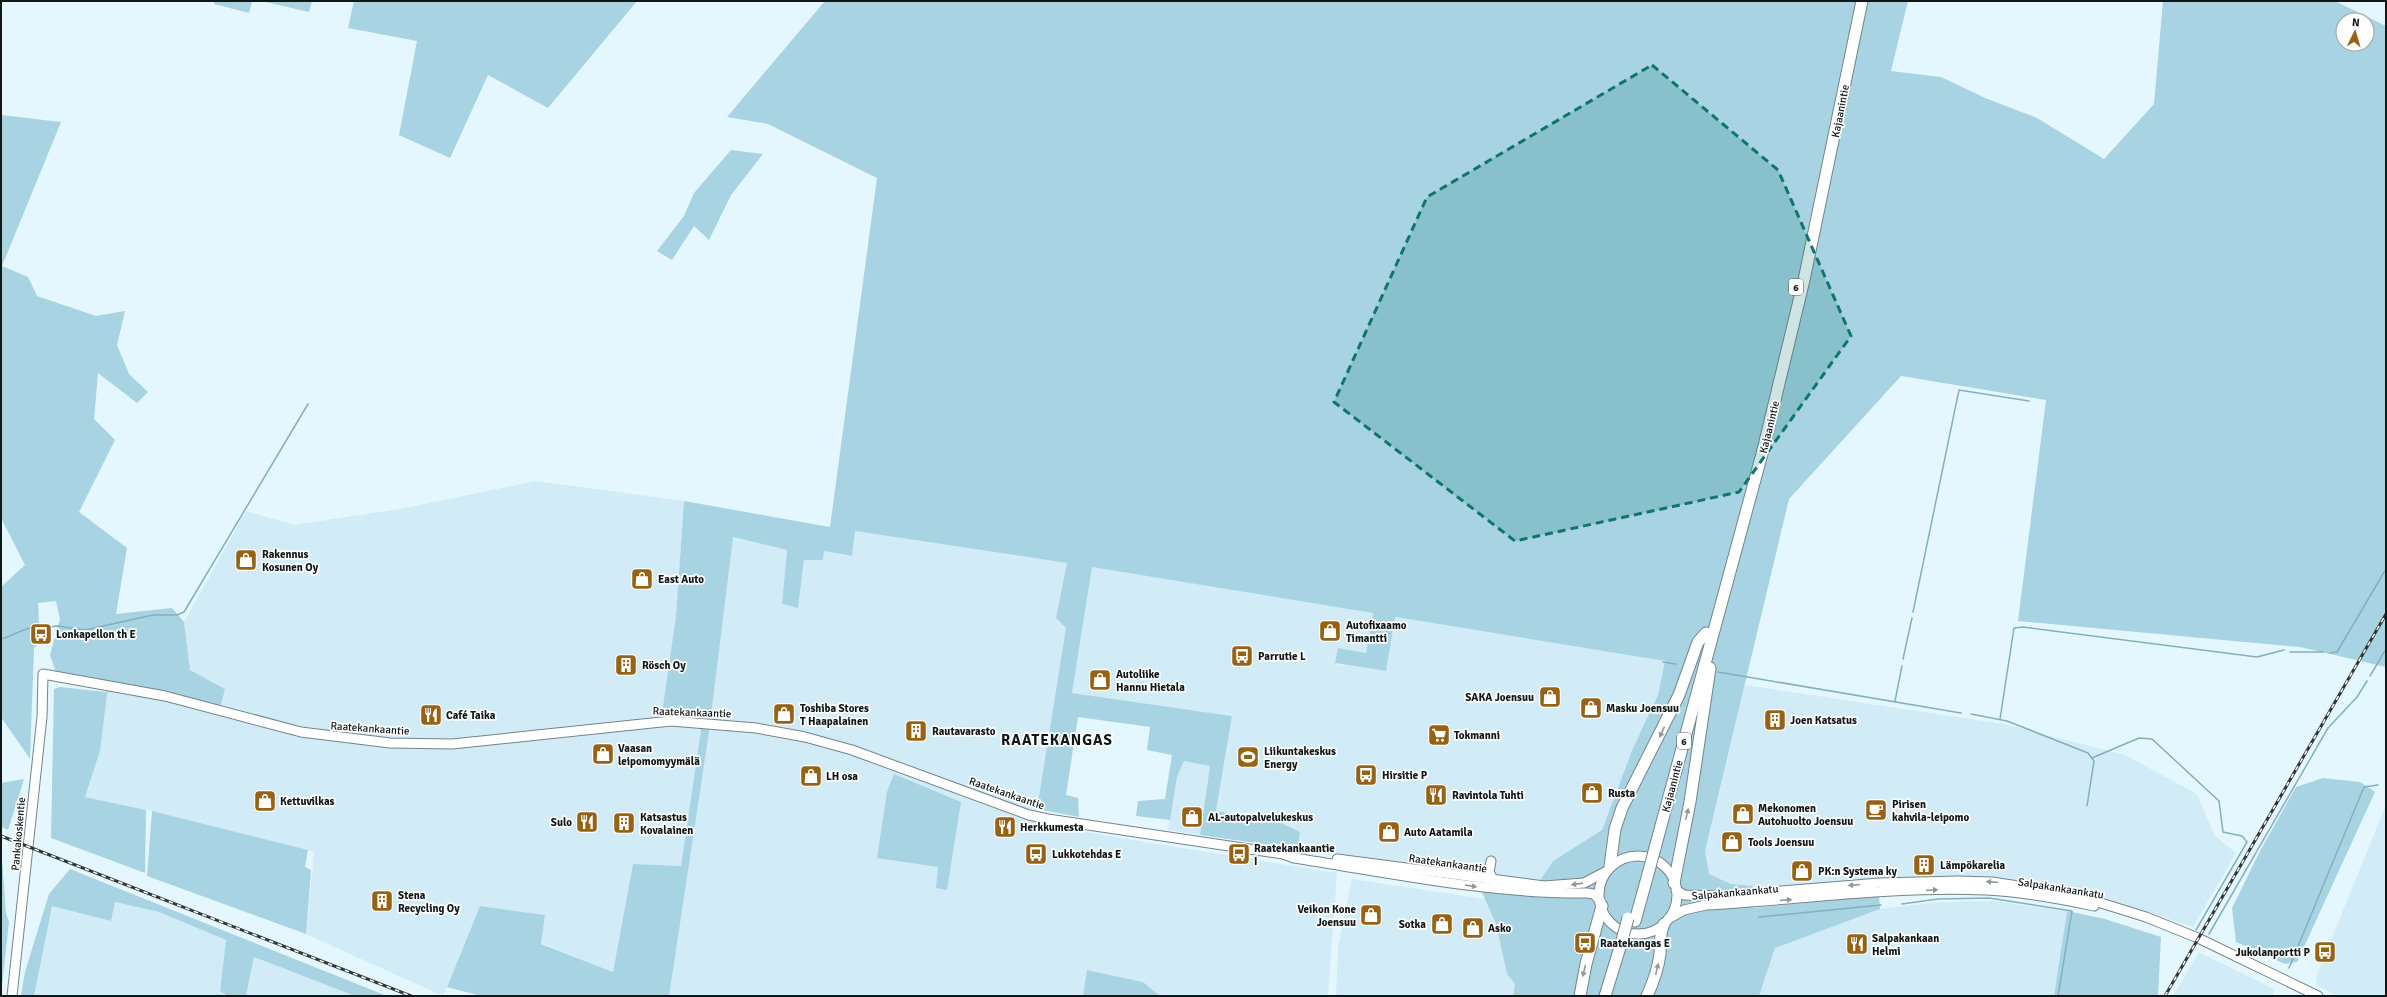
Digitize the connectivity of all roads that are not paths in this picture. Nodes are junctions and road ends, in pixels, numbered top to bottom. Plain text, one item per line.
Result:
1 (1859, 1) edge
2 (1862, 1) edge
3 (1709, 634) junction
4 (43, 674) joint
5 (1283, 854) junction
6 (1491, 861) dead end
7 (1608, 869) junction
8 (1494, 881) junction
9 (1675, 887) junction
10 (1601, 904) junction
11 (2117, 908) junction
12 (1666, 922) junction
13 (1624, 945) junction
14 (12, 996) edge
15 (1580, 996) edge
16 (1605, 996) edge
17 (1613, 996) edge
18 (1647, 996) edge
19 (2318, 996) edge

1 - 3 highway, Kajaanintie / 6
2 - 3 highway, Kajaanintie / 6
3 -> 7 highway
9 -> 3 highway
3 - 13 highway, Kajaanintie / 6
4 - 5 main road, Raatekankaantie
4 - 14 main road, Pankakoskentie
5 - 8 main road, Raatekankaantie
5 -> 10 main road, Raatekankaantie
6 - 8 main road
7 -> 8 main road, Raatekankaantie
7 - 9 main road
7 - 10 main road
11 -> 9 main road, Salpakankaankatu
9 - 12 main road
10 - 12 main road
10 -> 15 highway
12 -> 11 main road, Salpakankaankatu
11 - 19 main road, Salpakankaankatu
18 -> 12 highway
13 - 16 highway, 6
13 - 17 highway, 6

